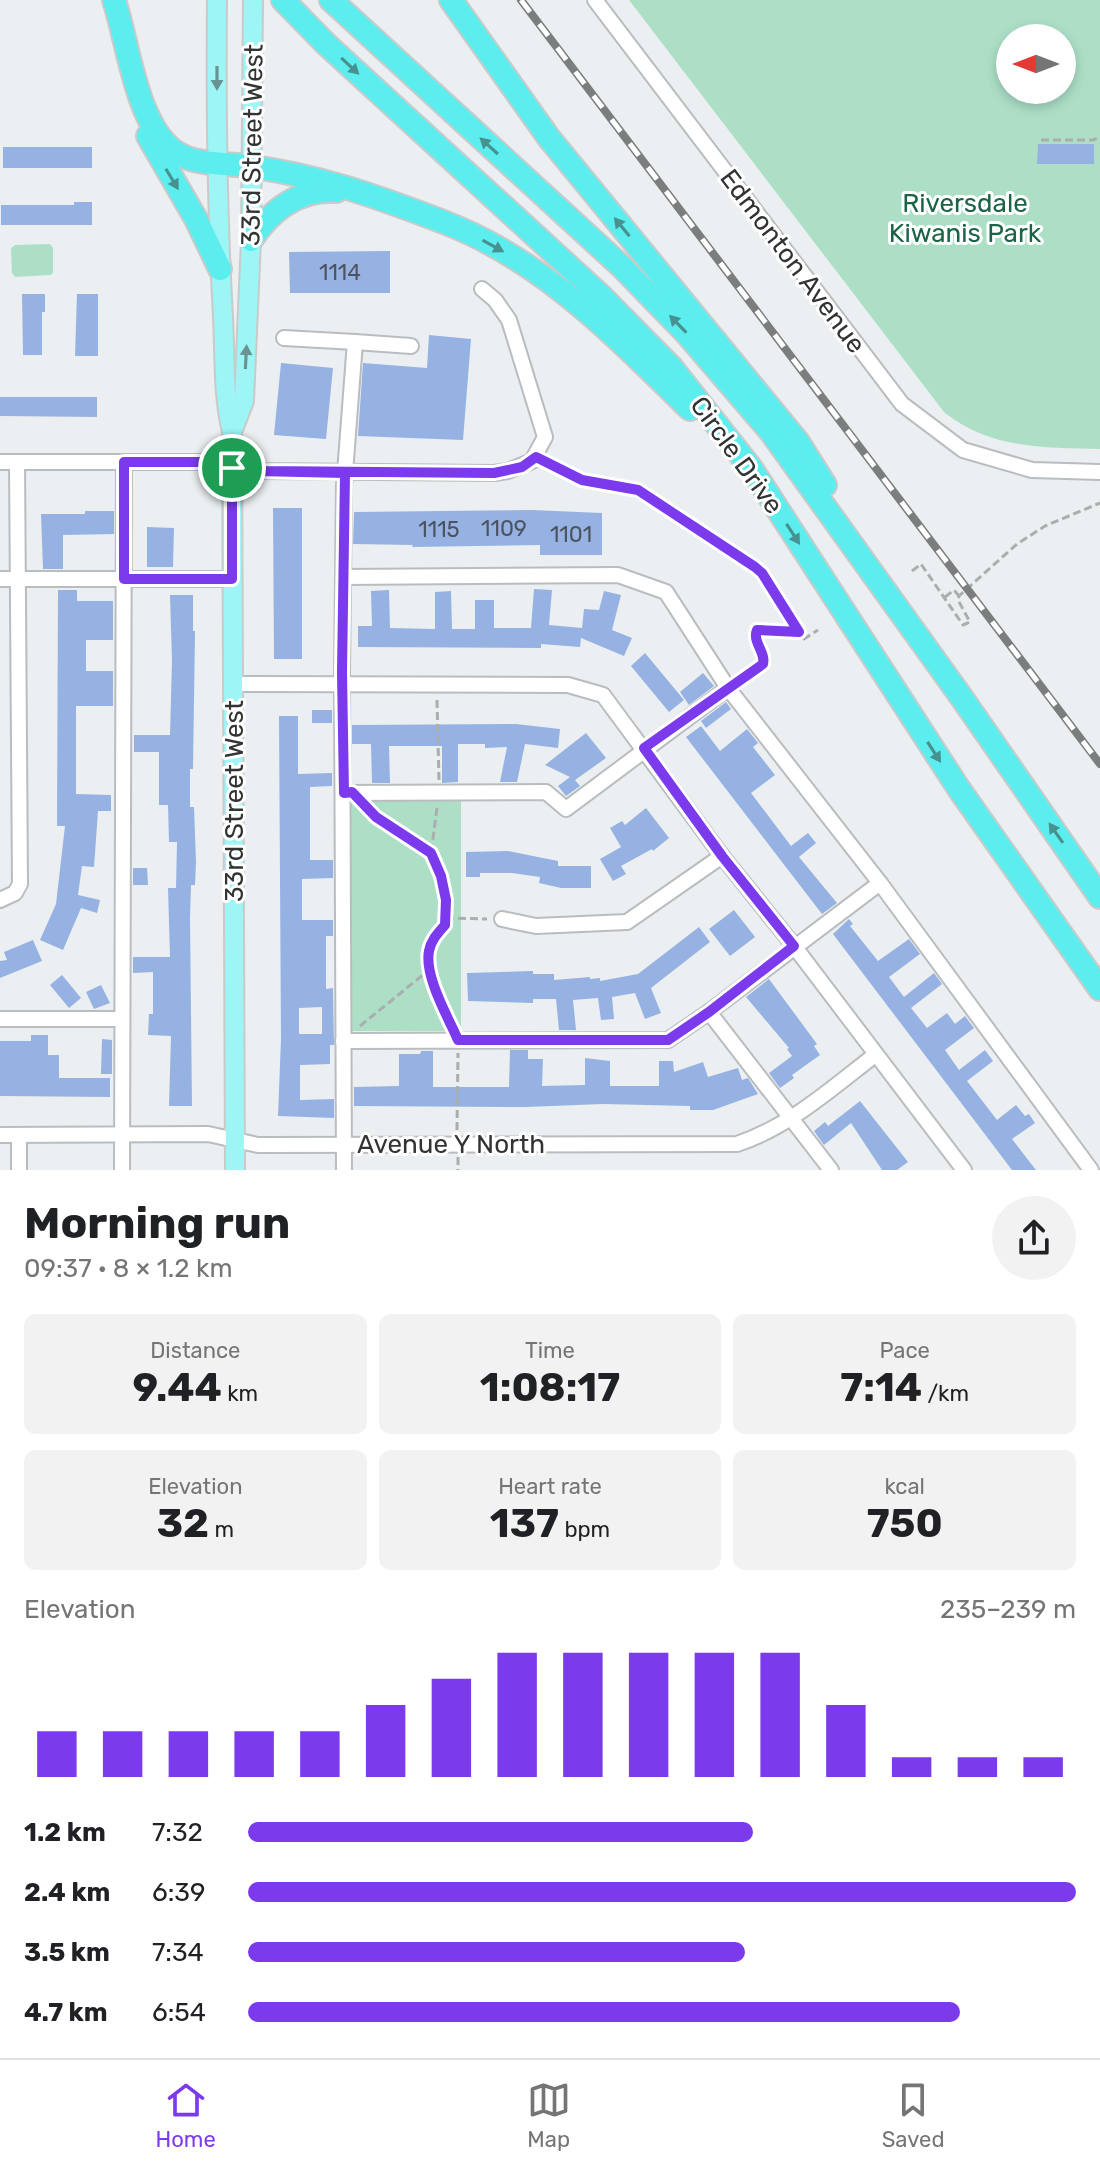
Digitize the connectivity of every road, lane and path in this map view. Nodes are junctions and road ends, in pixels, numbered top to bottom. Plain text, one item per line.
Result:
1 (113, 0) edge
2 (217, 0) edge
3 (253, 0) edge
4 (331, 0) edge
5 (451, 0) edge
6 (595, 0) edge
7 (288, 6) edge
8 (1100, 137) edge
9 (1041, 140) dead end
10 (216, 163) junction
11 (253, 167) junction
12 (369, 195) junction
13 (251, 240) junction
14 (220, 269) junction
15 (482, 289) dead end
16 (284, 338) dead end
17 (355, 342) junction
18 (411, 346) dead end
19 (232, 432) junction
20 (536, 457) junction
21 (0, 462) edge
22 (17, 462) junction
23 (124, 462) junction
24 (232, 468) junction
25 (751, 468) junction
26 (1100, 472) edge
27 (345, 473) junction
28 (1100, 503) edge
29 (912, 571) dead end
30 (343, 577) junction
31 (0, 579) edge
32 (18, 579) junction
33 (124, 579) junction
34 (232, 579) junction
35 (959, 596) junction
36 (945, 597) junction
37 (818, 630) dead end
38 (799, 632) junction
39 (234, 684) junction
40 (343, 684) junction
41 (728, 688) junction
42 (962, 698) junction
43 (437, 701) dead end
44 (644, 748) junction
45 (348, 792) junction
46 (439, 792) junction
47 (431, 853) junction
48 (722, 856) junction
49 (880, 883) junction
50 (1100, 897) edge
51 (0, 900) edge
52 (446, 918) junction
53 (475, 919) dead end
54 (502, 919) dead end
55 (794, 946) junction
56 (429, 970) junction
57 (1100, 989) edge
58 (709, 1012) junction
59 (0, 1019) edge
60 (121, 1019) junction
61 (458, 1040) junction
62 (345, 1041) junction
63 (875, 1055) junction
64 (791, 1119) junction
65 (123, 1134) junction
66 (0, 1135) edge
67 (19, 1135) junction
68 (235, 1140) junction
69 (344, 1145) junction
70 (458, 1145) junction
71 (19, 1170) edge
72 (122, 1170) edge
73 (235, 1170) edge
74 (344, 1170) edge
75 (458, 1170) edge
76 (831, 1170) edge
77 (964, 1170) edge
78 (1091, 1170) edge

1 - 10 highway
1 -> 14 highway
2 -> 10 main road, 33rd Street West
3 - 11 main road, 33rd Street West
42 -> 4 highway, Circle Drive
42 -> 5 highway
6 - 26 street, Edmonton Avenue
7 -> 25 highway, Circle Drive
8 - 9 path
10 - 11 highway
10 - 14 main road, 33rd Street West
11 - 12 highway
11 - 13 main road, 33rd Street West
12 - 13 highway
12 -> 25 highway
19 -> 13 main road, 33rd Street West
14 - 19 main road, 33rd Street West
15 - 20 street
16 - 17 street
17 - 18 street
17 - 27 street
19 - 24 main road, 33rd Street West
20 - 27 street
20 - 38 path
21 - 22 street
22 - 23 street
22 - 32 street
23 - 24 street
23 - 33 street
24 - 27 street
24 - 34 main road, 33rd Street West
25 -> 57 highway, Circle Drive
27 - 30 street
28 - 35 path
29 - 36 path
30 - 40 street
30 - 41 street
31 - 32 street
32 - 33 street
32 - 51 street
33 - 34 street
33 - 60 street
34 - 39 main road, 33rd Street West
35 - 36 path
35 - 36 path
37 - 38 path
38 - 41 path
39 - 40 street
39 - 68 main road, 33rd Street West
40 - 44 street
40 - 45 street
41 - 44 street
41 - 49 street
50 -> 42 highway, Circle Drive
43 - 46 path
44 - 46 street
44 - 48 street
45 - 46 street
45 - 47 path
45 - 62 street
46 - 47 path
47 - 52 path
48 - 54 street
48 - 55 street
49 - 55 street
49 - 78 street
52 - 53 path
52 - 56 path
55 - 58 street
55 - 63 street
56 - 61 path
56 - 62 path
58 - 61 street
58 - 64 street
59 - 60 street
60 - 65 street
61 - 62 street
61 - 70 path
62 - 69 street
63 - 64 street, Avenue Y North
63 - 77 street
64 - 70 street, Avenue Y North
64 - 76 street
65 - 67 street, Avenue Y North
65 - 68 street, Avenue Y North
65 - 72 street
66 - 67 street, Avenue Y North
67 - 71 street
68 - 69 street, Avenue Y North
68 - 73 main road, 33rd Street West
69 - 70 street, Avenue Y North
69 - 74 street
70 - 75 path

